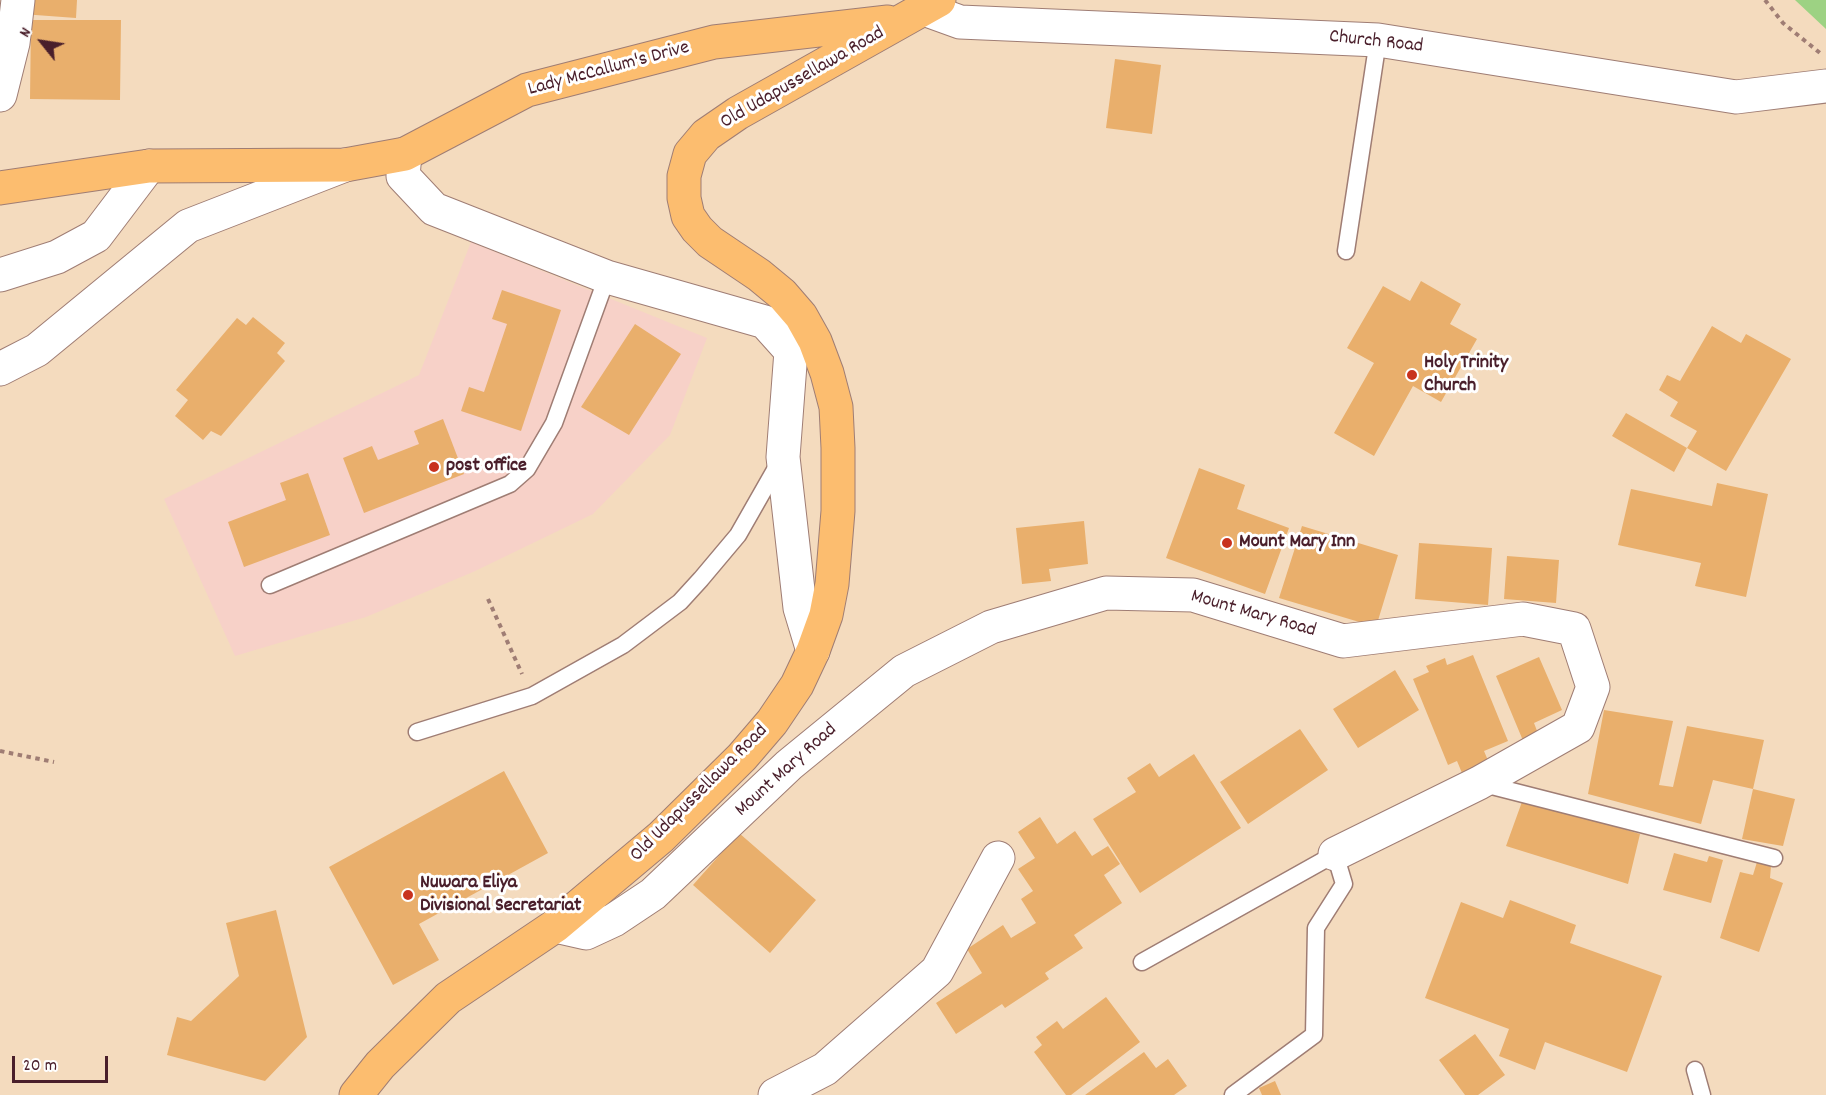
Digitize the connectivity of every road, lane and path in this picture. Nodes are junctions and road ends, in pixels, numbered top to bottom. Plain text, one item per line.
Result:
1 (18, 0) edge
2 (1765, 0) edge
3 (923, 10) edge
4 (1378, 40) junction
5 (1826, 58) edge
6 (1826, 86) edge
7 (0, 95) edge
8 (405, 154) junction
9 (345, 165) junction
10 (149, 166) junction
11 (0, 188) edge
12 (1346, 251) dead end
13 (0, 275) edge
14 (607, 277) junction
15 (0, 369) edge
16 (783, 457) junction
17 (270, 585) dead end
18 (488, 599) dead end
19 (813, 651) junction
20 (532, 696) junction
21 (417, 732) dead end
22 (0, 751) edge
23 (54, 762) dead end
24 (1479, 783) junction
25 (1335, 854) junction
26 (998, 858) dead end
27 (1774, 858) dead end
28 (555, 926) junction
29 (1142, 962) dead end
30 (1695, 1070) dead end
31 (818, 1082) edge
32 (356, 1095) edge
33 (775, 1095) edge
34 (1233, 1095) edge
35 (1702, 1095) edge

1 - 7 street
2 - 5 path
3 - 4 street, Church Road
3 - 8 main road, Lady McCallum's Drive
3 - 19 main road, Old Udapussellawa Road
4 - 6 street, Church Road
4 - 12 lane
8 - 9 main road, Lady McCallum's Drive
8 - 14 street
9 - 10 main road, Lady McCallum's Drive
9 - 15 street
10 - 11 main road, Lady McCallum's Drive
10 - 13 street
14 - 16 street
14 - 17 lane
16 - 19 street
16 - 20 lane
18 - 20 path
19 - 28 main road, Old Udapussellawa Road
20 - 21 lane
22 - 23 path
24 - 25 street, Mount Mary Road
24 - 27 lane
24 - 28 street, Mount Mary Road
25 - 29 lane
25 - 34 lane
26 - 31 street
28 - 32 main road, Old Udapussellawa Road
30 - 35 lane
31 - 33 street

